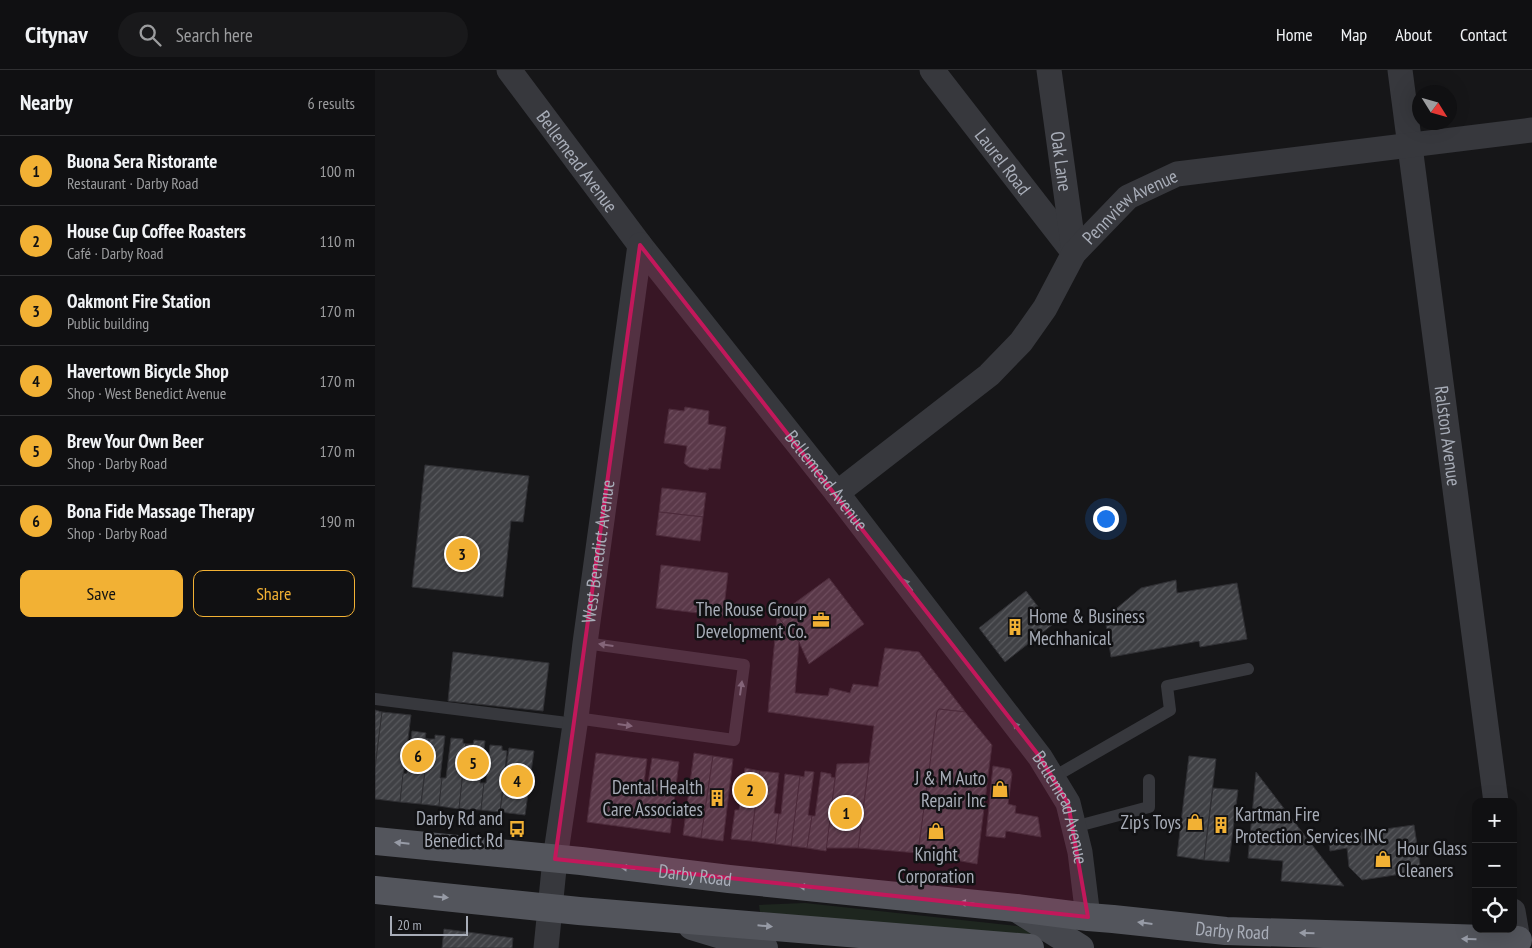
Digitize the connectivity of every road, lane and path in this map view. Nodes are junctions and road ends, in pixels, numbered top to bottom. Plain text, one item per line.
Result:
1 (509, 70) edge
2 (932, 70) edge
3 (1049, 70) edge
4 (1400, 70) edge
5 (1532, 130) edge
6 (1410, 146) junction
7 (641, 245) junction
8 (1074, 253) junction
9 (837, 493) junction
10 (585, 642) junction
11 (1248, 670) dead end
12 (375, 699) edge
13 (576, 721) junction
14 (1053, 778) junction
15 (1149, 780) dead end
16 (1495, 798) edge
17 (1074, 827) junction
18 (375, 841) edge
19 (555, 859) junction
20 (375, 890) edge
21 (551, 908) junction
22 (1016, 908) junction
23 (1088, 917) junction
24 (664, 918) junction
25 (1515, 942) edge
26 (546, 948) edge
27 (764, 948) edge
28 (1030, 948) edge
29 (1080, 948) edge

1 - 7 street, Bellemead Avenue
2 - 8 street, Laurel Road
3 - 8 street, Oak Lane
4 - 6 street, Ralston Avenue
5 - 6 street, Pennview Avenue
6 - 8 street, Pennview Avenue
6 - 16 street, Ralston Avenue
7 - 9 street, Bellemead Avenue
7 - 10 street, West Benedict Avenue
8 - 9 street, Pennview Avenue
14 -> 9 street, Bellemead Avenue
10 - 13 street, West Benedict Avenue
13 -> 10 lane
11 - 14 lane
12 - 13 lane
13 - 19 street, West Benedict Avenue
14 - 17 street, Bellemead Avenue
15 - 17 lane
17 - 23 street, Bellemead Avenue
19 -> 18 main road, Darby Road
19 - 21 street, West Benedict Avenue
22 -> 19 main road, Darby Road
20 -> 21 main road
21 - 24 main road
21 - 26 street, West Benedict Avenue
22 - 23 main road, Darby Road
22 - 29 street, Darby Road
25 -> 23 main road, Darby Road
24 - 27 street
24 -> 28 main road

